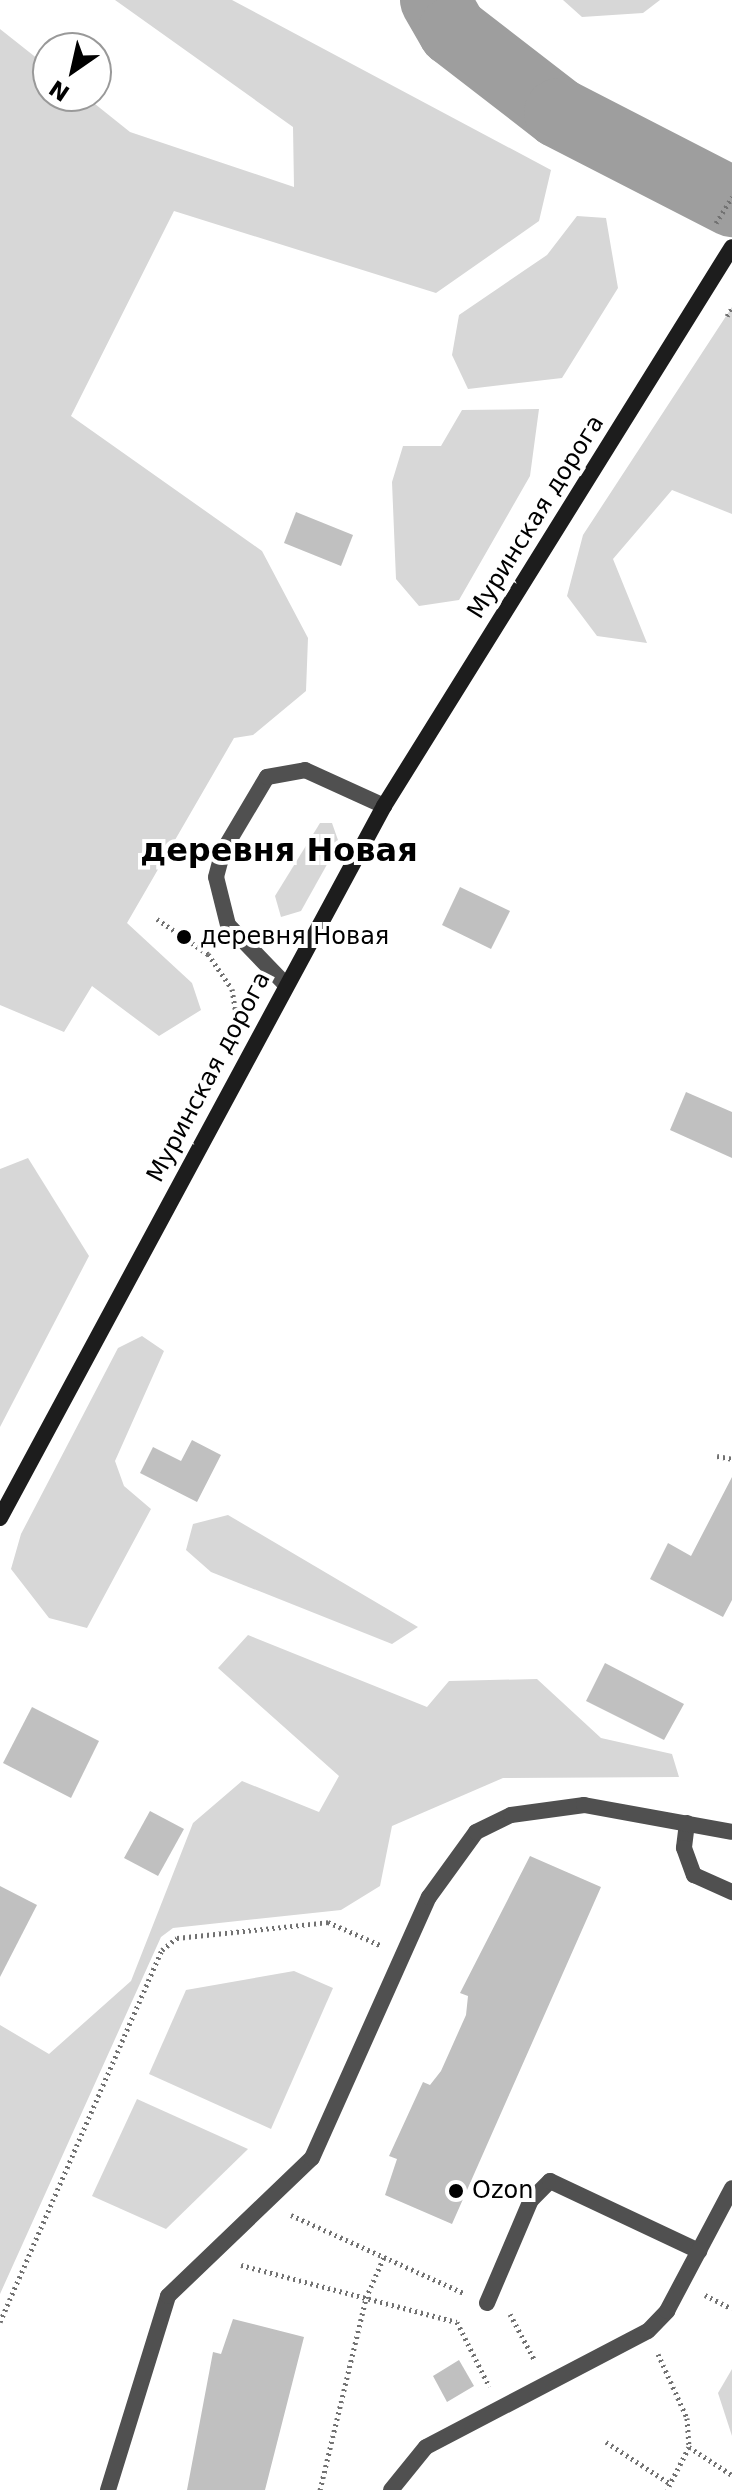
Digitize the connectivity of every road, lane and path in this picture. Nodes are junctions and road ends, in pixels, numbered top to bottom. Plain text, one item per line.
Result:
1 (732, 247) edge
2 (732, 308) edge
3 (727, 316) dead end
4 (384, 806) junction
5 (157, 919) dead end
6 (286, 985) junction
7 (237, 1034) dead end
8 (717, 1456) dead end
9 (732, 1459) edge
10 (0, 1518) edge
11 (687, 1823) junction
12 (732, 1832) edge
13 (732, 1892) edge
14 (403, 1955) junction
15 (732, 2188) edge
16 (264, 2203) junction
17 (699, 2251) junction
18 (210, 2256) junction
19 (384, 2257) junction
20 (366, 2298) junction
21 (487, 2303) junction
22 (0, 2322) edge
23 (648, 2331) junction
24 (547, 2386) junction
25 (501, 2409) junction
26 (606, 2442) dead end
27 (689, 2447) junction
28 (732, 2475) edge
29 (669, 2487) edge
30 (108, 2490) edge
31 (320, 2490) edge
32 (391, 2490) edge

1 - 4 street, Муринская дорога
2 - 3 path
4 - 6 street, Муринская дорога
4 - 6 lane
5 - 7 path
6 - 10 street, Муринская дорога
8 - 9 path
11 - 12 lane
11 - 13 lane
11 - 14 lane
14 - 16 lane
14 - 22 path
15 - 17 lane
16 - 18 lane
16 - 19 path
17 - 21 lane
17 - 23 lane
18 - 20 path
18 - 30 lane
19 - 20 path
19 - 21 path
20 - 25 path
20 - 31 path
21 - 24 path
23 - 24 lane
23 - 27 path
24 - 25 lane
25 - 32 lane
26 - 29 path
27 - 28 path
27 - 29 path

